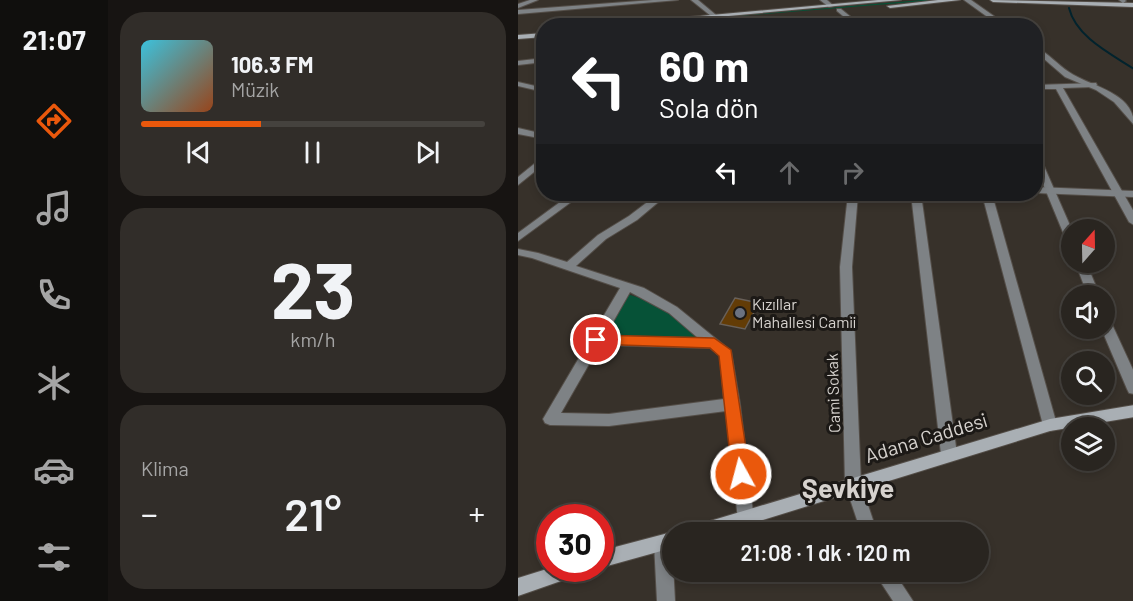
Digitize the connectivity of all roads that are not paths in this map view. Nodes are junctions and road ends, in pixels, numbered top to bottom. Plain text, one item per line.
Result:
1 (535, 0) edge
2 (675, 0) edge
3 (694, 0) edge
4 (823, 0) edge
5 (898, 0) edge
6 (957, 0) edge
7 (967, 0) edge
8 (993, 0) edge
9 (1091, 0) edge
10 (1122, 1) edge
11 (1133, 4) edge
12 (518, 6) edge
13 (831, 6) junction
14 (839, 10) junction
15 (518, 12) edge
16 (713, 15) junction
17 (680, 18) edge
18 (749, 18) edge
19 (849, 18) edge
20 (995, 18) edge
21 (536, 31) edge
22 (518, 32) edge
23 (536, 36) edge
24 (518, 37) edge
25 (1043, 55) edge
26 (536, 61) edge
27 (518, 63) edge
28 (519, 85) edge
29 (1058, 86) junction
30 (1093, 86) junction
31 (1043, 87) edge
32 (536, 88) edge
33 (1133, 123) edge
34 (518, 130) edge
35 (536, 135) edge
36 (536, 166) edge
37 (1043, 174) edge
38 (518, 182) edge
39 (1043, 190) edge
40 (1050, 190) junction
41 (1118, 192) junction
42 (1133, 194) edge
43 (568, 201) edge
44 (655, 201) edge
45 (852, 201) edge
46 (917, 201) edge
47 (990, 201) edge
48 (1062, 219) edge
49 (1133, 222) edge
50 (518, 238) edge
51 (521, 256) edge
52 (569, 266) junction
53 (627, 287) junction
54 (1112, 339) edge
55 (596, 340) junction
56 (714, 343) junction
57 (1133, 390) edge
58 (733, 404) junction
59 (1133, 411) edge
60 (1050, 425) junction
61 (949, 454) junction
62 (853, 484) junction
63 (746, 520) junction
64 (738, 522) edge
65 (866, 522) edge
66 (662, 544) edge
67 (614, 557) edge
68 (536, 581) edge
69 (667, 582) edge
70 (890, 582) edge
71 (518, 587) edge
72 (666, 601) edge
73 (904, 601) edge

1 - 12 street
2 - 15 street
3 - 16 street
4 - 13 street
5 - 13 main road
6 - 14 main road
7 - 20 street
8 - 11 main road
9 - 10 main road
10 - 11 main road
13 - 16 main road
14 - 18 main road
14 - 19 street
16 - 17 main road
21 - 22 main road
23 - 24 main road
25 - 30 street
26 - 27 street
28 - 32 street
29 - 30 street
29 - 31 street
29 - 41 street
30 - 33 street
34 - 35 street
36 - 38 street
37 - 40 street
39 - 40 street
40 - 41 street
40 - 48 street
41 - 42 street
41 - 49 street
43 - 50 street
44 - 52 street
45 - 62 street, Cami Sokak
46 - 61 street
47 - 60 street
51 - 52 street
52 - 53 street
53 - 55 street
53 - 56 street
54 - 57 street
55 - 56 street
55 - 58 street
56 - 58 street
58 - 63 street
59 - 60 main road, Adana Caddesi
60 - 61 main road, Adana Caddesi
61 - 62 main road, Adana Caddesi
62 - 63 main road, Adana Caddesi
62 - 65 street, Cami Sokak
63 - 64 main road, Adana Caddesi
66 - 67 main road
68 - 71 main road
69 - 72 street
70 - 73 street

